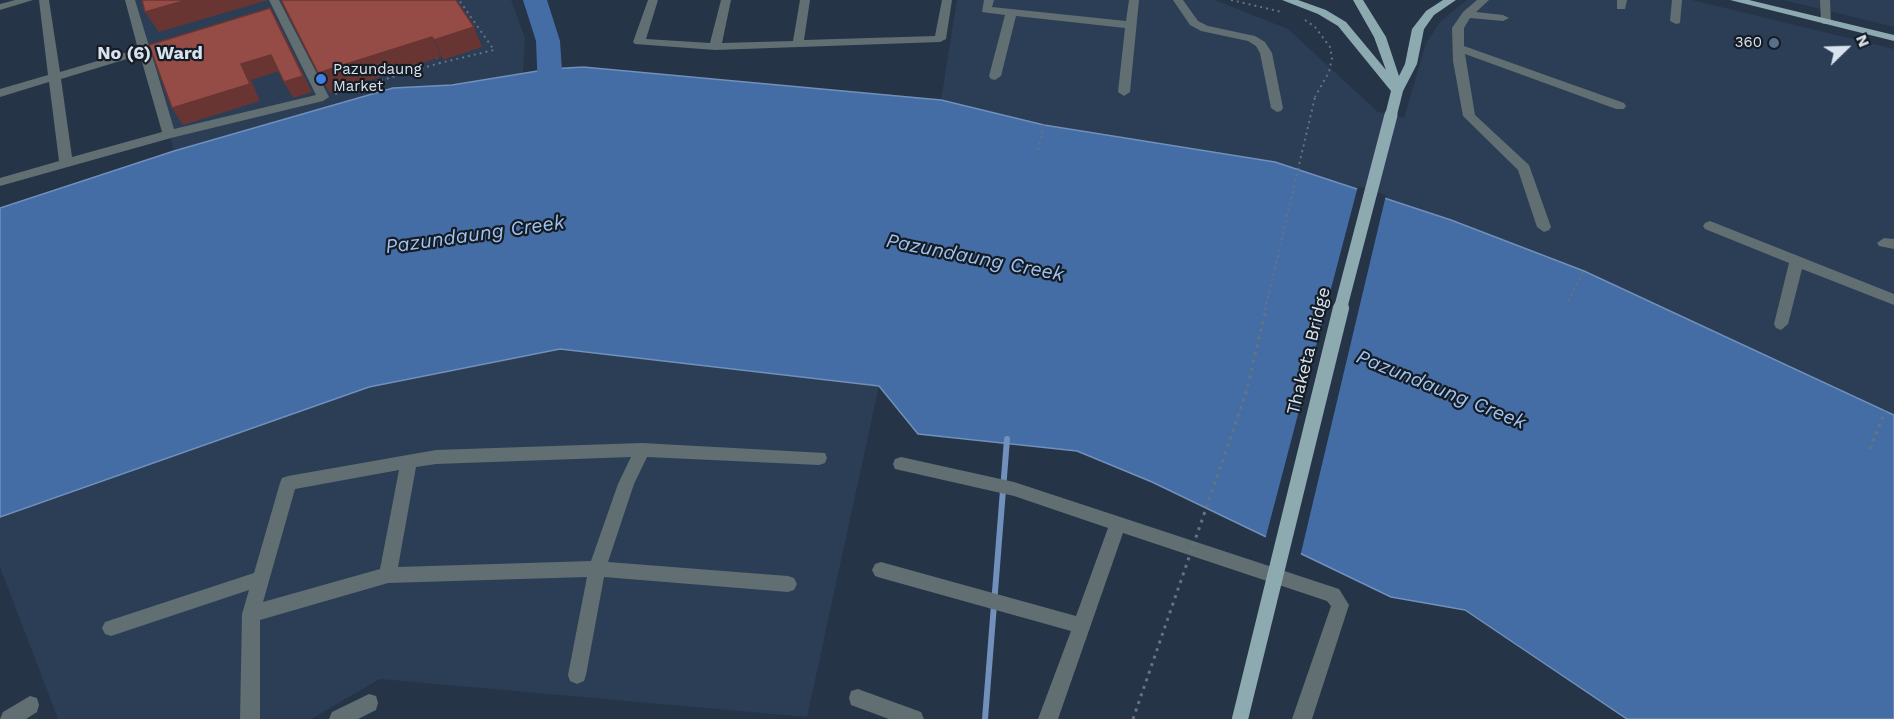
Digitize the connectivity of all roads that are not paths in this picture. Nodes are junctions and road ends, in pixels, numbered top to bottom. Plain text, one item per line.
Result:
1 (28, 0) edge
2 (44, 0) edge
3 (130, 0) edge
4 (654, 0) edge
5 (726, 0) edge
6 (805, 0) edge
7 (946, 0) edge
8 (989, 0) edge
9 (1134, 0) edge
10 (1178, 0) edge
11 (1358, 0) edge
12 (1451, 0) edge
13 (1484, 0) edge
14 (1677, 0) edge
15 (1735, 0) edge
16 (1825, 0) edge
17 (1285, 6) edge
18 (0, 7) edge
19 (278, 7) edge
20 (1011, 13) junction
21 (1467, 14) junction
22 (1503, 18) dead end
23 (1676, 21) dead end
24 (1827, 22) junction
25 (1132, 25) junction
26 (1894, 38) edge
27 (180, 40) edge
28 (798, 43) junction
29 (715, 46) junction
30 (1459, 48) junction
31 (147, 50) junction
32 (995, 76) dead end
33 (54, 77) junction
34 (1397, 91) junction
35 (1124, 92) dead end
36 (0, 93) edge
37 (1620, 106) dead end
38 (1277, 108) dead end
39 (169, 134) junction
40 (66, 164) junction
41 (0, 182) edge
42 (1710, 225) dead end
43 (1544, 227) dead end
44 (1797, 261) junction
45 (1894, 300) edge
46 (1781, 324) dead end
47 (642, 450) junction
48 (819, 458) dead end
49 (409, 461) junction
50 (902, 464) dead end
51 (1118, 524) junction
52 (597, 569) junction
53 (881, 570) dead end
54 (388, 575) junction
55 (262, 578) junction
56 (788, 584) dead end
57 (252, 614) junction
58 (1079, 625) junction
59 (111, 628) dead end
60 (577, 675) dead end
61 (858, 698) dead end
62 (369, 703) dead end
63 (30, 705) dead end
64 (10, 719) edge
65 (250, 719) edge
66 (339, 719) edge
67 (914, 719) edge
68 (1048, 719) edge
69 (1240, 719) edge
70 (1302, 719) edge

1 - 18 street
2 - 33 street
3 - 31 street
4 - 29 street
5 - 29 street
6 - 28 street
7 - 28 street
8 - 20 street
9 - 25 street
10 - 38 street
11 - 34 main road
12 - 34 main road, Thaketa Bridge
13 - 21 street
14 - 23 street
15 - 24 main road
16 - 24 street
17 - 34 main road
19 - 39 street
20 - 25 street
20 - 32 street
21 - 22 street
21 - 30 street
24 - 26 main road
25 - 35 street
27 - 31 street
28 - 29 street
30 - 37 street
30 - 43 street
31 - 33 street
31 - 39 street
33 - 36 street
33 - 40 street
34 - 69 main road, Thaketa Bridge, bridge
39 - 40 street
40 - 41 street
42 - 44 street
44 - 45 street
44 - 46 street
47 - 48 street
47 - 49 street
47 - 52 street
49 - 54 street
49 - 55 street
50 - 51 street
51 - 58 street
51 - 70 street
52 - 54 street
52 - 56 street
52 - 60 street
53 - 58 street
54 - 57 street
55 - 57 street
55 - 59 street
57 - 65 street
58 - 68 street
61 - 67 street
62 - 66 street
63 - 64 street

